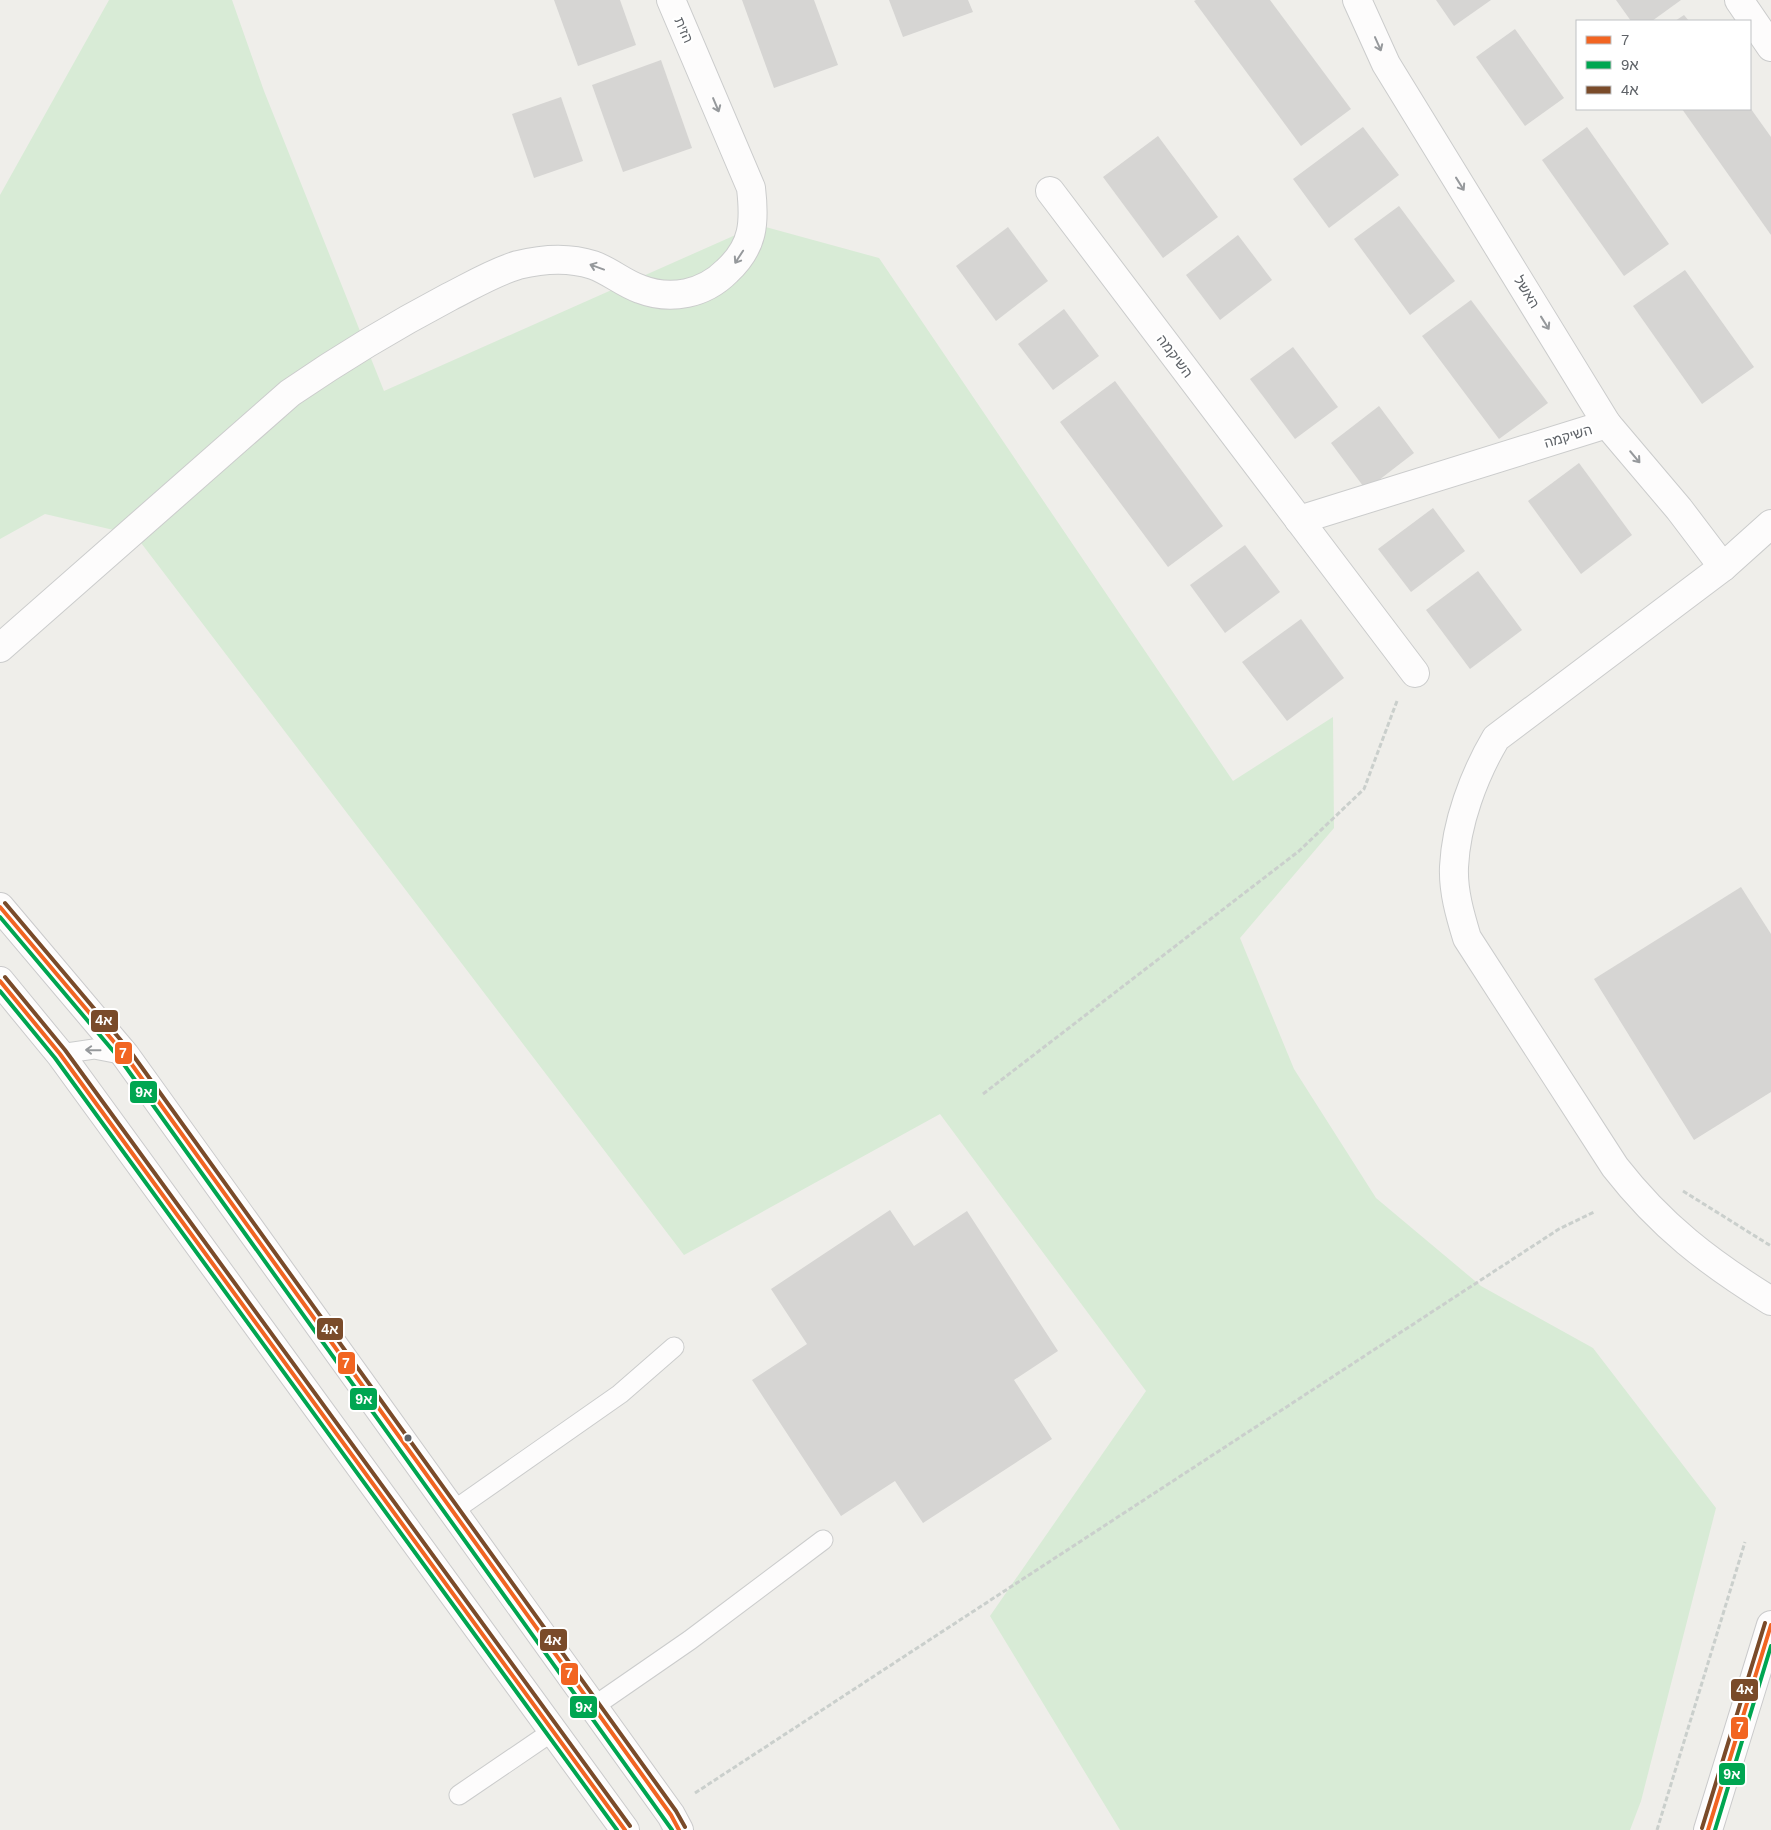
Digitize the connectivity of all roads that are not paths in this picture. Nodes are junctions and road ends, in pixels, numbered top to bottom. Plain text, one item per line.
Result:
1 (671, 0) edge
2 (1357, 0) edge
3 (1739, 0) edge
4 (1771, 47) edge
5 (1050, 191) dead end
6 (1607, 424) junction
7 (1299, 520) junction
8 (1771, 524) edge
9 (1723, 566) junction
10 (0, 648) edge
11 (1415, 673) road end
12 (0, 907) edge
13 (0, 981) edge
14 (60, 1054) junction
15 (125, 1055) junction
16 (1771, 1301) edge
17 (674, 1347) dead end
18 (453, 1511) junction
19 (823, 1540) dead end
20 (1771, 1625) edge
21 (593, 1707) junction
22 (554, 1731) junction
23 (1736, 1737) junction
24 (459, 1795) dead end
25 (673, 1820) edge
26 (625, 1830) edge
27 (1708, 1830) edge
28 (1724, 1830) edge

1 -> 10 street, הזית
2 -> 6 street, האשל
3 - 4 street
5 - 7 street, השיקמה
6 - 7 street, השיקמה
6 -> 9 street, האשל
7 - 11 street, השיקמה
8 - 9 street
9 - 16 street
12 - 15 street
13 - 14 street
15 -> 14 lane
14 - 22 street
15 - 18 street
17 - 18 lane
18 - 21 street
19 - 21 lane
20 - 23 street
21 - 25 street
22 - 24 lane
22 - 26 street
23 - 27 street
23 - 28 street

